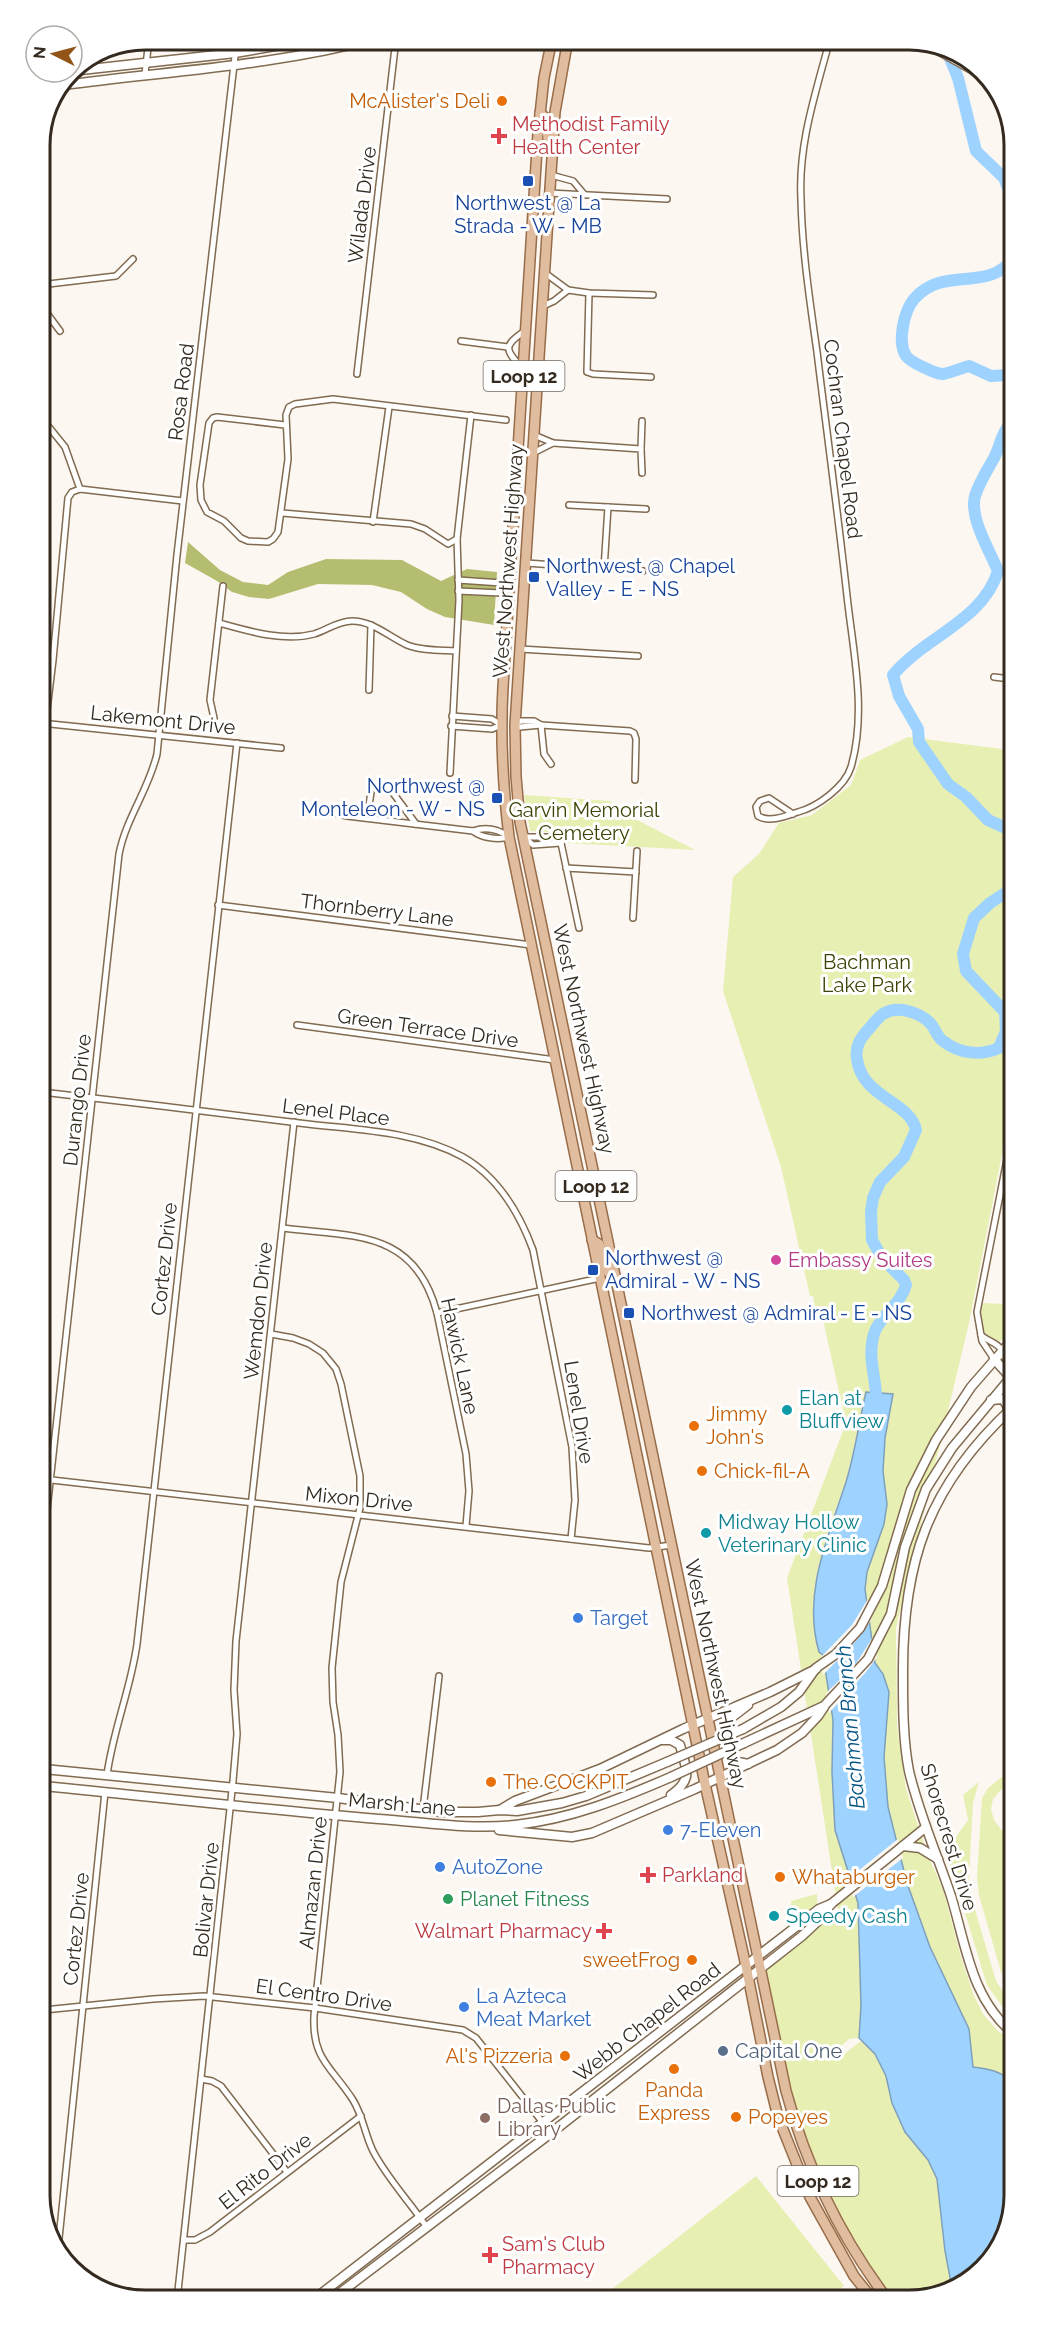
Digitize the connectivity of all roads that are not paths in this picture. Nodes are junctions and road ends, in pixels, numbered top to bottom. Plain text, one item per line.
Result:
1 (148, 49) edge
2 (236, 49) edge
3 (257, 49) edge
4 (333, 49) edge
5 (395, 49) edge
6 (550, 50) edge
7 (566, 50) edge
8 (827, 50) edge
9 (235, 53) junction
10 (146, 62) junction
11 (233, 66) junction
12 (87, 69) edge
13 (145, 74) junction
14 (71, 85) edge
15 (540, 113) junction
16 (552, 158) junction
17 (550, 175) junction
18 (535, 192) junction
19 (549, 193) junction
20 (584, 194) junction
21 (667, 199) dead end
22 (133, 258) dead end
23 (545, 273) junction
24 (50, 284) edge
25 (567, 290) junction
26 (589, 293) junction
27 (653, 295) dead end
28 (543, 306) junction
29 (50, 317) edge
30 (527, 329) junction
31 (60, 331) dead end
32 (461, 341) dead end
33 (508, 347) junction
34 (524, 370) junction
35 (357, 374) dead end
36 (651, 377) dead end
37 (389, 407) junction
38 (471, 415) junction
39 (506, 420) dead end
40 (642, 421) dead end
41 (285, 425) junction
42 (50, 428) edge
43 (534, 435) junction
44 (553, 443) junction
45 (641, 448) junction
46 (533, 453) junction
47 (642, 473) dead end
48 (80, 489) junction
49 (183, 501) junction
50 (570, 506) dead end
51 (608, 507) junction
52 (646, 509) dead end
53 (282, 513) junction
54 (373, 522) junction
55 (457, 539) junction
56 (525, 564) junction
57 (604, 569) junction
58 (643, 571) dead end
59 (458, 580) junction
60 (223, 586) dead end
61 (510, 588) junction
62 (524, 590) junction
63 (458, 591) junction
64 (219, 623) junction
65 (371, 625) junction
66 (520, 649) junction
67 (456, 651) junction
68 (638, 656) dead end
69 (50, 669) edge
70 (994, 677) dead end
71 (1004, 678) edge
72 (369, 690) dead end
73 (452, 716) junction
74 (214, 718) dead end
75 (50, 724) edge
76 (501, 725) junction
77 (515, 725) junction
78 (541, 725) junction
79 (451, 726) junction
80 (158, 735) junction
81 (237, 743) junction
82 (281, 748) dead end
83 (551, 764) dead end
84 (450, 773) dead end
85 (635, 780) dead end
86 (325, 811) dead end
87 (793, 814) junction
88 (367, 818) junction
89 (416, 824) junction
90 (509, 837) junction
91 (523, 837) junction
92 (548, 837) junction
93 (561, 843) junction
94 (548, 845) junction
95 (637, 850) dead end
96 (566, 868) junction
97 (636, 872) junction
98 (218, 905) junction
99 (633, 918) dead end
100 (579, 928) dead end
101 (545, 942) junction
102 (531, 945) junction
103 (297, 1025) dead end
104 (570, 1059) junction
105 (555, 1060) junction
106 (50, 1093) edge
107 (93, 1098) junction
108 (196, 1109) junction
109 (294, 1122) junction
110 (1004, 1172) edge
111 (1002, 1182) joint
112 (599, 1198) junction
113 (584, 1201) junction
114 (283, 1228) junction
115 (592, 1240) junction
116 (600, 1278) junction
117 (616, 1278) junction
118 (541, 1291) junction
119 (436, 1313) junction
120 (980, 1333) junction
121 (270, 1334) junction
122 (1002, 1351) junction
123 (1004, 1354) edge
124 (993, 1359) junction
125 (1004, 1371) edge
126 (1004, 1386) edge
127 (641, 1398) junction
128 (991, 1400) junction
129 (1004, 1401) edge
130 (626, 1402) junction
131 (1004, 1416) edge
132 (50, 1480) junction
133 (49, 1486) edge
134 (153, 1491) junction
135 (252, 1502) junction
136 (359, 1514) junction
137 (466, 1526) junction
138 (571, 1539) junction
139 (672, 1545) junction
140 (657, 1547) junction
141 (689, 1625) junction
142 (674, 1629) junction
143 (818, 1668) junction
144 (439, 1676) dead end
145 (753, 1700) junction
146 (825, 1705) junction
147 (708, 1719) junction
148 (694, 1725) junction
149 (659, 1740) junction
150 (748, 1764) junction
151 (49, 1769) edge
152 (107, 1775) junction
153 (719, 1778) junction
154 (705, 1784) junction
155 (49, 1787) edge
156 (233, 1788) junction
157 (105, 1792) junction
158 (338, 1798) junction
159 (231, 1805) junction
160 (656, 1806) junction
161 (423, 1809) junction
162 (500, 1810) junction
163 (336, 1815) junction
164 (422, 1822) junction
165 (489, 1827) junction
166 (925, 1828) junction
167 (903, 1846) junction
168 (938, 1859) junction
169 (831, 1904) junction
170 (757, 1958) junction
171 (746, 1966) junction
172 (759, 1968) junction
173 (748, 1977) junction
174 (210, 1997) junction
175 (83, 2007) junction
176 (315, 2008) junction
177 (49, 2010) edge
178 (1004, 2024) edge
179 (666, 2028) junction
180 (672, 2037) junction
181 (201, 2079) junction
182 (361, 2116) junction
183 (543, 2123) junction
184 (796, 2129) junction
185 (551, 2133) junction
186 (784, 2134) junction
187 (287, 2172) junction
188 (420, 2217) junction
189 (426, 2226) junction
190 (59, 2237) edge
191 (184, 2240) junction
192 (178, 2290) edge
193 (326, 2290) edge
194 (344, 2290) edge
195 (865, 2290) edge
196 (880, 2290) edge

1 - 10 street
2 - 9 street, Rosa Road
3 - 9 main road
4 - 11 main road
5 - 35 street, Wilada Drive
6 - 15 main road, West Northwest Highway / Loop 12
7 - 16 main road, West Northwest Highway / Loop 12
8 - 87 street, Cochran Chapel Road
9 - 10 main road
9 - 11 street, Rosa Road
10 - 12 main road
10 - 13 street
11 - 13 main road
11 - 49 street, Rosa Road
13 - 14 main road
15 - 16 main road
15 - 18 main road, West Northwest Highway / Loop 12
16 - 17 main road, West Northwest Highway / Loop 12
17 - 19 main road, West Northwest Highway / Loop 12
17 - 20 street
18 - 19 main road
18 - 30 main road, West Northwest Highway / Loop 12
19 - 20 street
19 - 23 main road, West Northwest Highway / Loop 12
20 - 21 street
22 - 24 street
23 - 25 street
23 - 28 main road, West Northwest Highway / Loop 12
25 - 26 street
25 - 28 street
26 - 27 street
26 - 36 street
28 - 43 main road, West Northwest Highway / Loop 12
29 - 31 street
30 - 33 street
30 - 34 main road, West Northwest Highway / Loop 12
32 - 33 street
33 - 34 street
34 - 61 main road, West Northwest Highway / Loop 12
37 - 38 street
37 - 41 street
37 - 54 street
38 - 39 street
38 - 55 street
40 - 45 street
41 - 53 street
41 - 53 street
42 - 48 street
43 - 44 street
43 - 46 main road, West Northwest Highway / Loop 12
44 - 45 street
44 - 46 street
45 - 47 street
46 - 56 main road, West Northwest Highway / Loop 12
48 - 49 street
48 - 69 street
49 - 80 street, Rosa Road
50 - 51 street
51 - 52 street
51 - 57 street
53 - 54 street
54 - 55 street
55 - 59 street
56 - 57 street
56 - 62 main road, West Northwest Highway / Loop 12
57 - 58 street
59 - 61 street
59 - 63 street
60 - 64 street
61 - 62 main road
61 - 63 street
61 - 76 main road, West Northwest Highway / Loop 12
62 - 66 main road, West Northwest Highway / Loop 12
63 - 67 street
64 - 65 street
64 - 74 street
65 - 67 street
65 - 72 street
66 - 68 street
66 - 77 main road, West Northwest Highway / Loop 12
67 - 73 street
70 - 71 street
73 - 76 street
73 - 79 street
75 - 80 street, Lakemont Drive
76 - 77 main road
76 - 79 street
76 - 90 main road, West Northwest Highway / Loop 12
77 - 78 street
77 - 91 main road, West Northwest Highway / Loop 12
78 - 83 street
78 - 85 street
79 - 84 street
80 - 81 street, Lakemont Drive
80 - 107 street, Durango Drive
81 - 82 street, Lakemont Drive
81 - 98 street, Cortez Drive
86 - 88 street
87 - 87 street, Cochran Chapel Road
88 - 89 street
88 - 89 street
89 - 90 street
90 - 91 main road
90 - 102 main road, West Northwest Highway / Loop 12
91 - 92 street
91 - 94 street
91 - 101 main road, West Northwest Highway / Loop 12
92 - 93 street
92 - 94 street
93 - 94 street
93 - 96 street
95 - 97 street
96 - 97 street
96 - 100 street
97 - 99 street
98 - 102 street, Thornberry Lane
98 - 108 street, Cortez Drive
101 - 102 main road
101 - 104 main road, West Northwest Highway / Loop 12
102 - 105 main road, West Northwest Highway / Loop 12
103 - 105 street, Green Terrace Drive
104 - 105 main road
104 - 112 main road, West Northwest Highway / Loop 12
105 - 113 main road, West Northwest Highway / Loop 12
106 - 107 street, Lenel Place
107 - 108 street, Lenel Place
107 - 132 street, Durango Drive
108 - 109 street, Lenel Place
108 - 134 street, Cortez Drive
109 - 114 street, Wemdon Drive
109 - 118 street, Lenel Place
110 - 111 street
111 - 120 street
112 - 113 main road
112 - 117 main road, West Northwest Highway / Loop 12
113 - 115 main road, West Northwest Highway / Loop 12
114 - 119 street, Hawick Lane
114 - 121 street, Wemdon Drive
115 - 116 main road, West Northwest Highway / Loop 12
115 - 117 main road
116 - 118 street
116 - 130 main road, West Northwest Highway / Loop 12
117 - 127 main road, West Northwest Highway / Loop 12
118 - 119 street
118 - 138 street, Lenel Drive
119 - 137 street, Hawick Lane
120 - 122 street
120 - 124 street
121 - 135 street, Wemdon Drive
121 - 136 street, Almazan Drive
122 - 123 main road
122 - 124 main road
124 - 125 main road
124 - 143 main road
126 - 128 main road
127 - 130 main road
127 - 139 main road, West Northwest Highway / Loop 12
128 - 129 main road
128 - 146 main road
130 - 140 main road, West Northwest Highway / Loop 12
131 - 166 main road, Shorecrest Drive
132 - 133 street, Durango Drive
132 - 134 street, Mixon Drive
134 - 135 street, Mixon Drive
134 - 152 street, Cortez Drive
135 - 136 street, Mixon Drive
135 - 156 street, Bolivar Drive
136 - 137 street, Mixon Drive
136 - 158 street, Almazan Drive
137 - 138 street, Mixon Drive
138 - 140 street, Mixon Drive
139 - 140 street, Mixon Drive
139 - 141 main road, West Northwest Highway / Loop 12
140 - 142 main road, West Northwest Highway / Loop 12
141 - 142 main road
141 - 147 main road, West Northwest Highway / Loop 12
142 - 148 main road, West Northwest Highway / Loop 12
143 - 145 main road
143 - 162 main road, Marsh Lane, bridge
144 - 161 street
145 - 147 main road
145 - 150 main road
146 - 150 main road
146 - 165 main road, Marsh Lane, bridge
147 - 148 main road
147 - 153 main road, West Northwest Highway / Loop 12
148 - 149 main road
148 - 154 main road, West Northwest Highway / Loop 12
149 - 160 main road
149 - 162 main road
150 - 153 main road
151 - 152 main road, Marsh Lane
152 - 156 main road, Marsh Lane
152 - 157 main road
153 - 154 main road
153 - 170 main road, West Northwest Highway / Loop 12
154 - 160 main road
154 - 171 main road, West Northwest Highway / Loop 12
155 - 157 main road, Marsh Lane
156 - 158 main road, Marsh Lane
156 - 159 street, Bolivar Drive
157 - 159 main road, Marsh Lane
157 - 175 street, Cortez Drive
158 - 161 main road, Marsh Lane
158 - 163 street, Almazan Drive
159 - 163 main road, Marsh Lane
159 - 174 street, Bolivar Drive
160 - 165 main road
161 - 162 main road, Marsh Lane
161 - 164 main road
163 - 164 main road, Marsh Lane
163 - 176 street, Almazan Drive
164 - 165 main road, Marsh Lane
166 - 167 main road, Webb Chapel Road
166 - 168 main road, Shorecrest Drive
167 - 168 main road
167 - 169 main road, Webb Chapel Road
168 - 178 main road, Shorecrest Drive
169 - 170 main road, Webb Chapel Road
169 - 172 main road, Webb Chapel Road
170 - 171 main road, Webb Chapel Road
170 - 172 main road, West Northwest Highway / Loop 12
171 - 173 main road, West Northwest Highway / Loop 12
171 - 179 main road, Webb Chapel Road
172 - 173 main road, Webb Chapel Road
172 - 184 main road, West Northwest Highway / Loop 12
173 - 180 main road, Webb Chapel Road
173 - 186 main road, West Northwest Highway / Loop 12
174 - 175 street, El Centro Drive
174 - 176 street, El Centro Drive
174 - 181 street, Bolivar Drive
175 - 177 street, El Centro Drive
175 - 190 street, Cortez Drive
176 - 182 street, Almazan Drive
176 - 183 street, El Centro Drive
179 - 180 main road
179 - 183 main road, Webb Chapel Road
180 - 185 main road, Webb Chapel Road
181 - 187 street
181 - 191 street, Bolivar Drive
182 - 187 street, El Rito Drive
182 - 188 street, Almazan Drive
183 - 185 street, El Centro Drive
183 - 188 main road, Webb Chapel Road
184 - 186 main road
184 - 196 main road, West Northwest Highway / Loop 12
185 - 189 main road, Webb Chapel Road
186 - 195 main road, West Northwest Highway / Loop 12
187 - 191 street, El Rito Drive
188 - 189 street, Almazan Drive
188 - 193 main road, Webb Chapel Road
189 - 194 main road, Webb Chapel Road
191 - 192 street, Bolivar Drive

